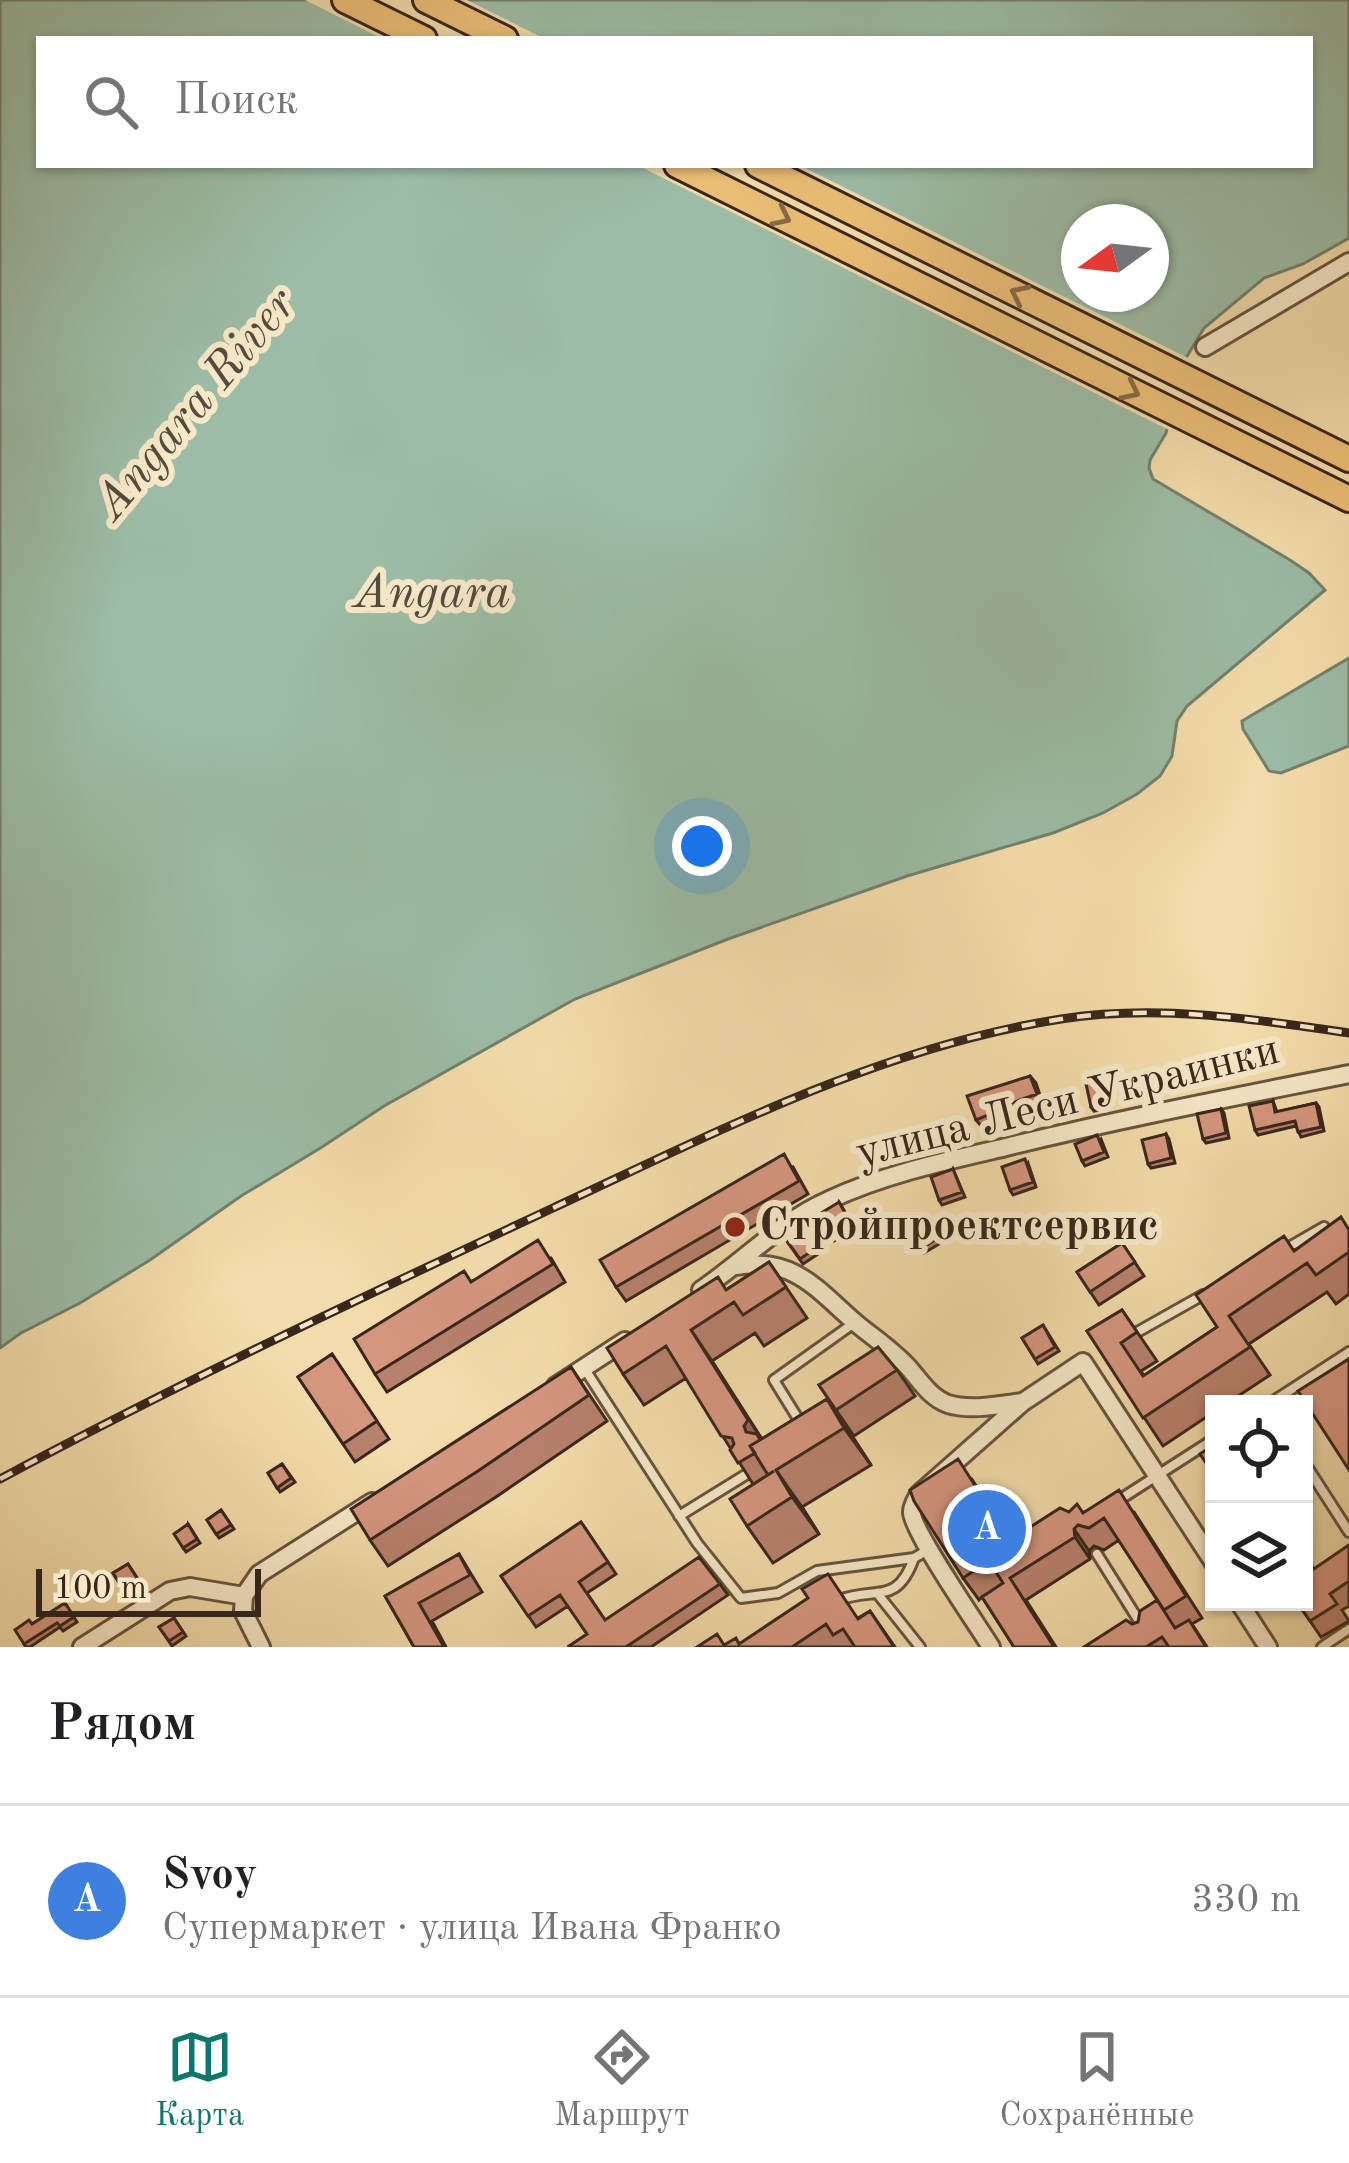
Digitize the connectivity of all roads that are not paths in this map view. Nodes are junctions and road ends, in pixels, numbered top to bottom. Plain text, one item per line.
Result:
1 (345, 0) edge
2 (426, 0) edge
3 (418, 36) edge
4 (499, 36) edge
5 (683, 168) edge
6 (764, 168) edge
7 (1349, 262) edge
8 (1205, 347) dead end
9 (1349, 459) edge
10 (1349, 499) edge
11 (1349, 1074) edge
12 (1324, 1227) edge
13 (1283, 1250) edge
14 (735, 1267) junction
15 (1222, 1284) edge
16 (678, 1305) edge
17 (855, 1322) junction
18 (640, 1330) edge
19 (1120, 1342) edge
20 (1349, 1352) edge
21 (584, 1368) junction
22 (546, 1392) edge
23 (1283, 1395) edge
24 (1022, 1402) junction
25 (810, 1439) edge
26 (1205, 1445) edge
27 (747, 1474) edge
28 (1157, 1476) junction
29 (1313, 1476) edge
30 (393, 1489) edge
31 (1100, 1512) edge
32 (679, 1516) junction
33 (1349, 1532) edge
34 (1205, 1549) edge
35 (922, 1554) junction
36 (1097, 1554) dead end
37 (878, 1593) junction
38 (244, 1597) junction
39 (830, 1606) edge
40 (1245, 1611) edge
41 (1349, 1629) edge
42 (1149, 1639) edge
43 (82, 1647) edge
44 (261, 1647) edge
45 (920, 1647) edge
46 (991, 1647) edge
47 (1268, 1647) edge
48 (1322, 1647) edge

1 - 3 main road
2 - 4 main road
5 -> 10 main road
9 -> 6 main road
7 - 8 street
11 - 14 street, улица Леси Украинки
12 - 13 lane
14 - 16 street, улица Леси Украинки
14 - 17 street
15 - 19 lane
17 - 24 street
17 - 25 lane
18 - 21 street
20 - 23 lane
21 - 22 street
21 - 32 lane
24 - 28 street
24 - 35 street
26 - 28 lane
27 - 32 lane
28 - 31 lane
28 - 34 street
29 - 33 lane
30 - 38 street
32 - 35 lane
35 - 37 lane
35 - 46 street
36 - 42 lane
37 - 39 lane
37 - 45 lane
38 - 43 street
38 - 44 street
40 - 47 street
41 - 48 lane

